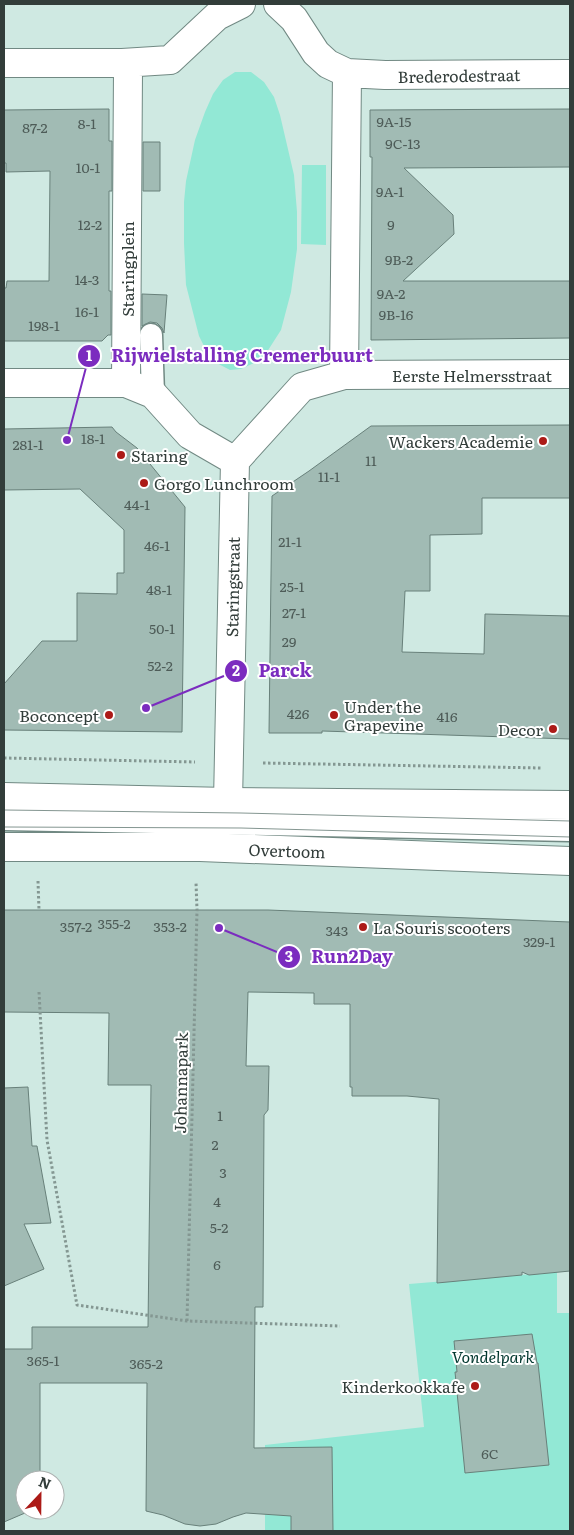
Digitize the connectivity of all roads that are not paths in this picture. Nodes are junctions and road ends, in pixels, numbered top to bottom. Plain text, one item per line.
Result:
1 (241, 4) edge
2 (278, 4) edge
3 (4, 62) edge
4 (122, 63) junction
5 (348, 73) junction
6 (570, 74) edge
7 (151, 335) dead end
8 (570, 374) edge
9 (344, 376) junction
10 (4, 383) edge
11 (126, 383) junction
12 (153, 394) junction
13 (235, 461) junction
14 (4, 797) edge
15 (228, 802) junction
16 (570, 805) edge
17 (4, 819) edge
18 (570, 830) edge
19 (4, 847) edge
20 (570, 861) edge

1 - 4 street
2 - 5 street
3 - 4 street
4 - 11 street, Staringplein
5 - 6 street, Brederodestraat
5 - 9 street
7 - 12 lane
8 - 9 street, Eerste Helmersstraat
9 - 13 street
10 - 11 street
11 - 12 street
12 - 13 street
13 - 15 street, Staringstraat
14 - 15 street
15 - 16 street
17 - 18 lane, Overtoom
19 - 20 street, Overtoom

